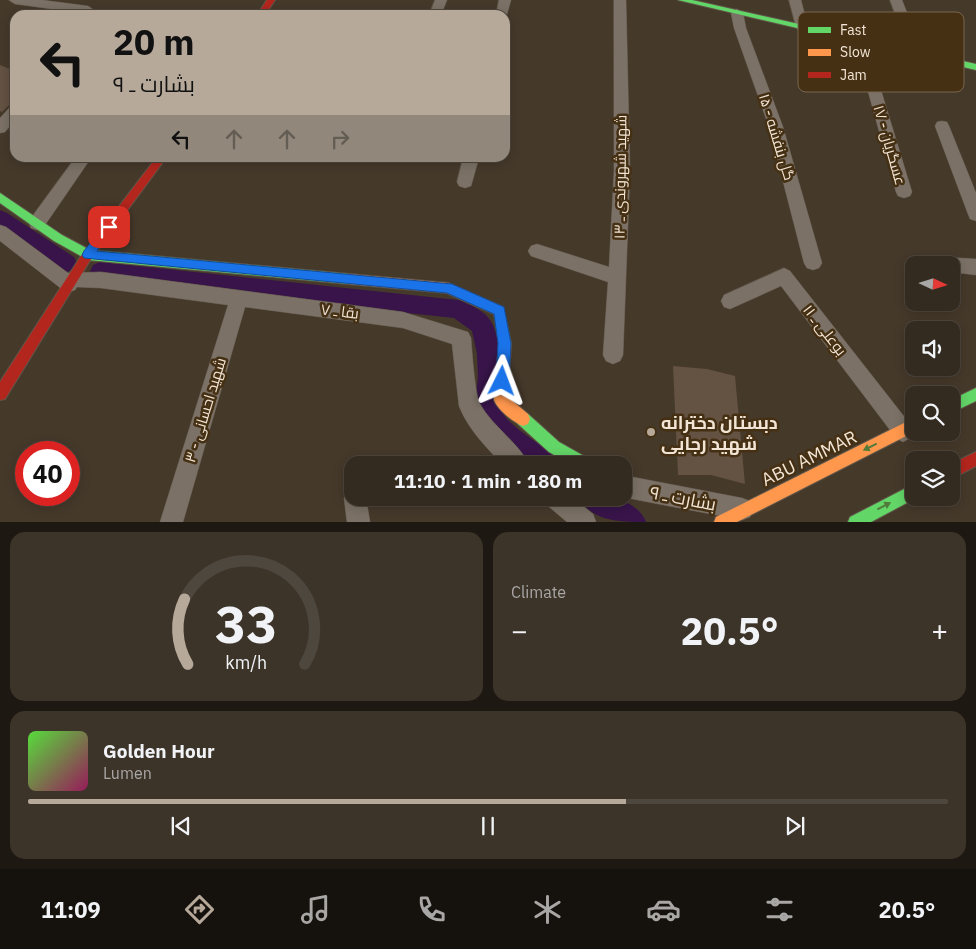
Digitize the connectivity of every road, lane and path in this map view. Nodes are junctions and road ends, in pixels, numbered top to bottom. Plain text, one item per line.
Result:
1 (15, 0) edge
2 (620, 0) edge
3 (682, 0) edge
4 (896, 0) edge
5 (707, 3) edge
6 (88, 10) dead end
7 (901, 12) edge
8 (737, 13) junction
9 (798, 26) edge
10 (875, 92) edge
11 (10, 117) edge
12 (942, 126) dead end
13 (0, 128) edge
14 (80, 162) edge
15 (158, 162) edge
16 (470, 162) edge
17 (465, 182) dead end
18 (904, 192) dead end
19 (0, 197) edge
20 (976, 214) edge
21 (37, 223) junction
22 (0, 232) edge
23 (538, 251) dead end
24 (88, 255) junction
25 (813, 263) dead end
26 (960, 265) edge
27 (976, 266) edge
28 (617, 277) junction
29 (70, 282) junction
30 (238, 298) junction
31 (730, 301) dead end
32 (614, 355) dead end
33 (0, 394) edge
34 (976, 394) edge
35 (960, 402) edge
36 (905, 424) edge
37 (905, 430) edge
38 (509, 456) edge
39 (570, 456) edge
40 (976, 459) edge
41 (960, 467) edge
42 (632, 488) edge
43 (905, 496) edge
44 (356, 506) edge
45 (566, 506) edge
46 (744, 510) junction
47 (171, 522) edge
48 (359, 522) edge
49 (585, 522) edge
50 (721, 522) edge
51 (855, 522) edge

1 - 6 street
2 - 28 street, شهید شهروندی ـ ۱۳
3 - 5 street
4 - 7 street
5 - 8 street
8 - 9 street
8 - 25 street, گل بنفشه - ۱۵
10 - 18 street, عسگریان - ۱۷
11 - 13 street
12 - 20 street
14 - 21 street
15 - 24 street
16 - 17 street
19 - 21 street
21 - 24 street
22 - 29 street
23 - 28 street
24 - 29 street
24 - 39 street
26 - 27 street
28 - 32 street, شهید شهروندی ـ ۱۳
29 - 30 street, بقا ـ ۷
29 - 33 street
30 - 38 street, بقا ـ ۷
30 - 47 street, شهید احسانی - ۳
31 - 36 street, بوعلی ـ ۱۱
34 - 35 street
37 -> 46 street, ABU AMMAR
40 - 41 street
42 - 46 street, بشارت ـ ۹
51 -> 43 street
44 - 48 street
45 - 49 street
46 - 50 street, ABU AMMAR

